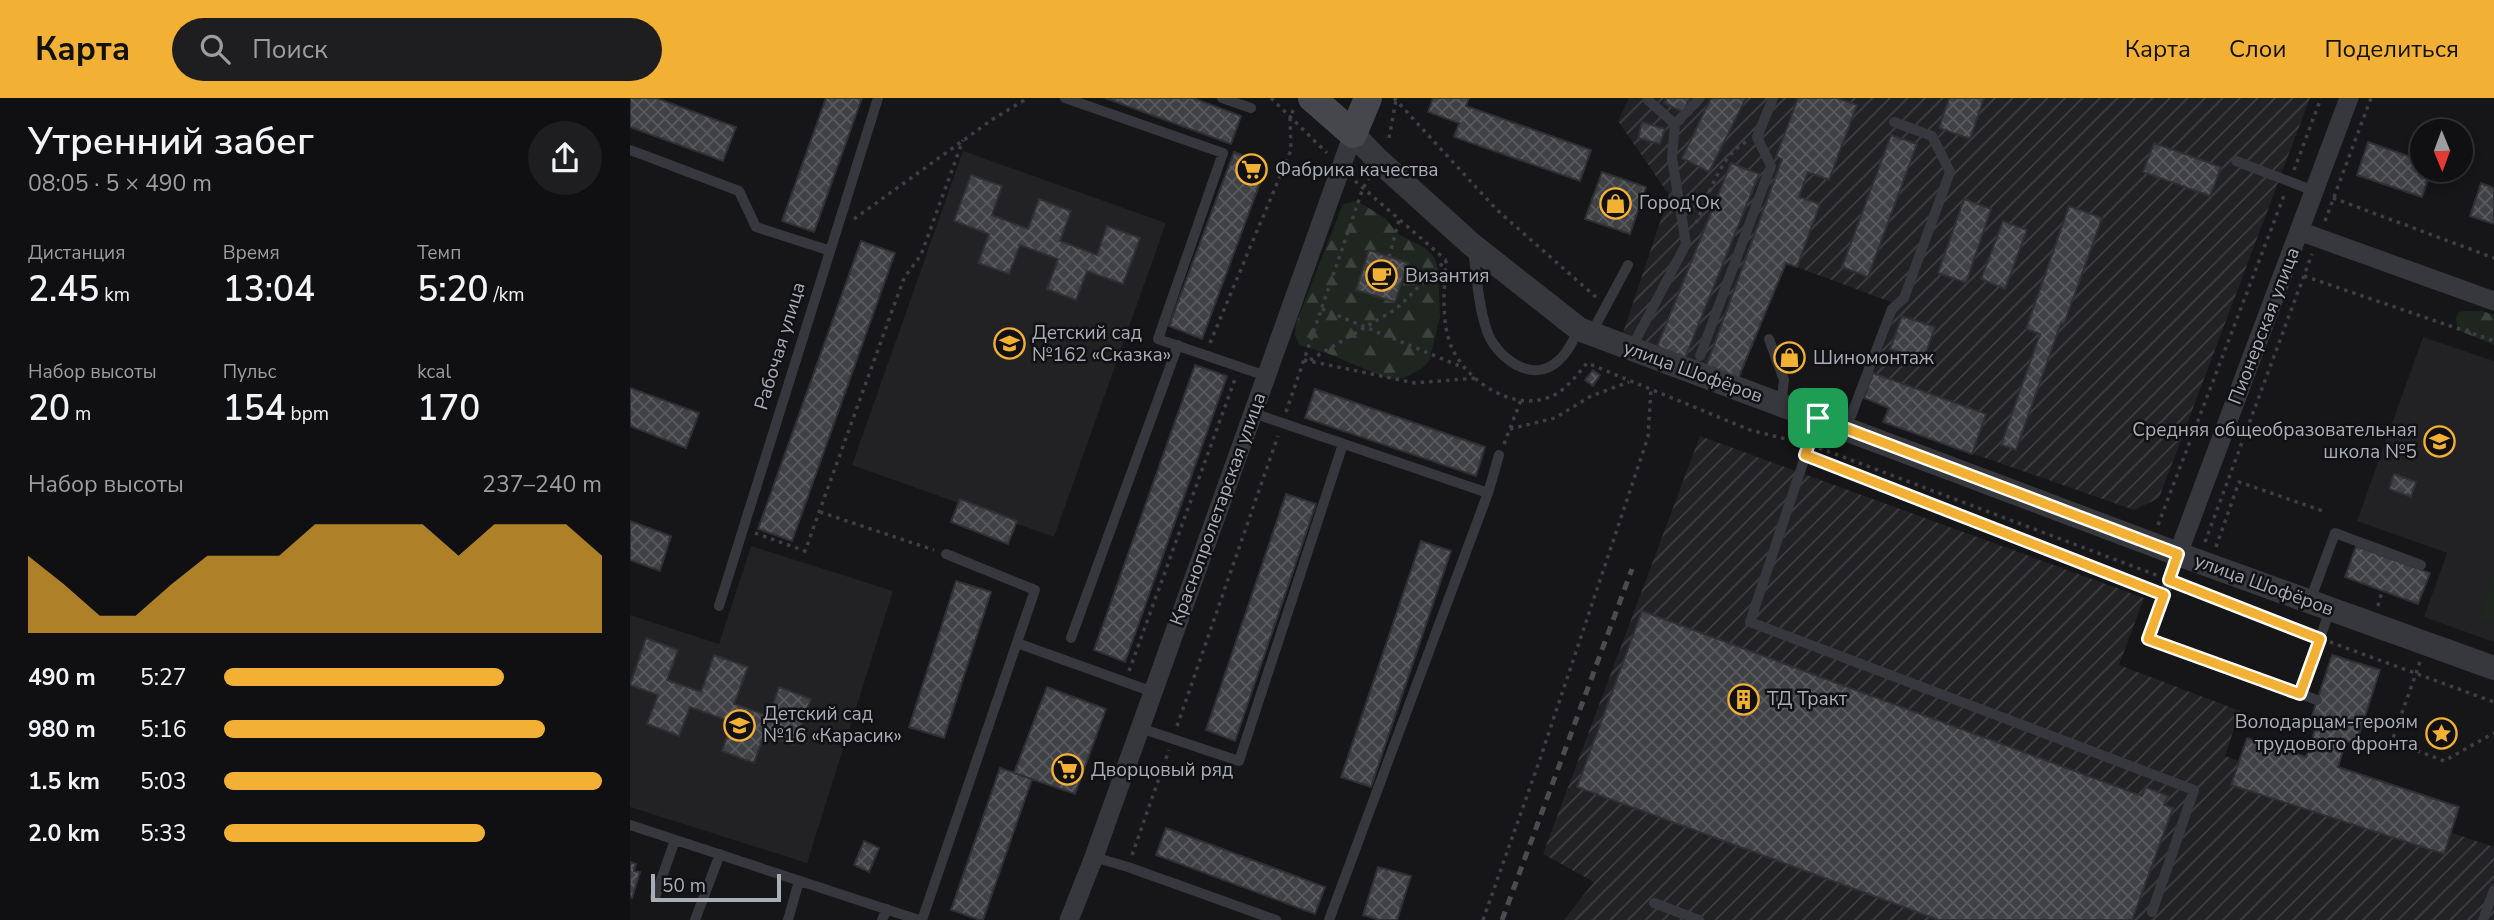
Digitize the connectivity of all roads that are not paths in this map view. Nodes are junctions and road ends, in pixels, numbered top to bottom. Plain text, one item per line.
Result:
1 (878, 98) edge
2 (1065, 98) edge
3 (1222, 98) edge
4 (1312, 98) edge
5 (1368, 98) edge
6 (1648, 98) edge
7 (1700, 98) edge
8 (1773, 98) edge
9 (2349, 98) edge
10 (1251, 108) dead end
11 (1894, 122) dead end
12 (1675, 124) junction
13 (1353, 134) junction
14 (630, 150) edge
15 (2236, 161) dead end
16 (2314, 191) junction
17 (2299, 231) junction
18 (1471, 243) junction
19 (828, 250) junction
20 (1628, 265) dead end
21 (2494, 301) edge
22 (1585, 332) junction
23 (1769, 339) dead end
24 (1178, 345) junction
25 (1631, 349) junction
26 (1700, 356) dead end
27 (1266, 376) junction
28 (1781, 404) junction
29 (1253, 413) junction
30 (1818, 418) junction
31 (1846, 429) junction
32 (1343, 444) junction
33 (1499, 455) road end
34 (1488, 493) junction
35 (946, 554) road end
36 (2178, 554) junction
37 (2421, 565) dead end
38 (719, 606) dead end
39 (2320, 606) junction
40 (1071, 638) dead end
41 (1017, 643) junction
42 (2494, 668) edge
43 (1153, 692) junction
44 (2300, 694) junction
45 (2317, 700) dead end
46 (1140, 728) junction
47 (630, 825) edge
48 (675, 840) junction
49 (720, 855) junction
50 (1094, 857) junction
51 (799, 881) junction
52 (2494, 890) edge
53 (655, 897) dead end
54 (1654, 903) dead end
55 (887, 909) junction
56 (2152, 912) dead end
57 (695, 920) edge
58 (788, 920) edge
59 (882, 920) edge
60 (920, 920) edge
61 (1069, 920) edge
62 (1276, 920) edge
63 (1329, 920) edge
64 (1699, 920) edge
65 (2483, 920) edge

1 - 19 lane, Рабочая улица
2 - 24 lane
3 - 10 lane
4 - 13 main road, улица Шофёров
5 - 13 main road, Краснопролетарская улица
6 - 12 lane
7 - 12 lane
8 - 26 lane
9 - 16 street, Пионерская улица
11 - 31 lane
12 - 25 lane
13 - 18 street, улица Шофёров
13 - 27 street, Краснопролетарская улица
14 - 19 lane
15 - 16 lane
16 - 17 street, Пионерская улица
17 - 21 street
17 - 36 street, Пионерская улица
18 - 22 street, улица Шофёров
18 - 22 lane
19 - 38 lane, Рабочая улица
20 - 22 lane
22 - 25 street, улица Шофёров
23 - 28 lane
24 - 27 lane
24 - 40 lane
25 - 28 street, улица Шофёров
27 - 29 street, Краснопролетарская улица
28 - 30 street, улица Шофёров
29 - 32 lane
29 - 43 street, Краснопролетарская улица
30 - 31 street, улица Шофёров
30 - 56 lane
31 - 36 street, улица Шофёров
32 - 34 lane
32 - 46 lane
33 - 34 lane
34 - 63 lane
35 - 41 lane
36 - 39 street, улица Шофёров
36 - 44 lane
37 - 39 lane
39 - 42 street, улица Шофёров
39 - 44 lane
41 - 43 lane
41 - 60 lane
43 - 46 street, Краснопролетарская улица
44 - 45 lane
46 - 50 street, Краснопролетарская улица
47 - 48 lane
48 - 49 lane
48 - 53 lane
49 - 51 lane
49 - 57 lane
50 - 61 street, Краснопролетарская улица
50 - 62 lane
51 - 55 lane
51 - 58 lane
52 - 65 lane
54 - 64 lane
55 - 59 lane
55 - 60 lane

